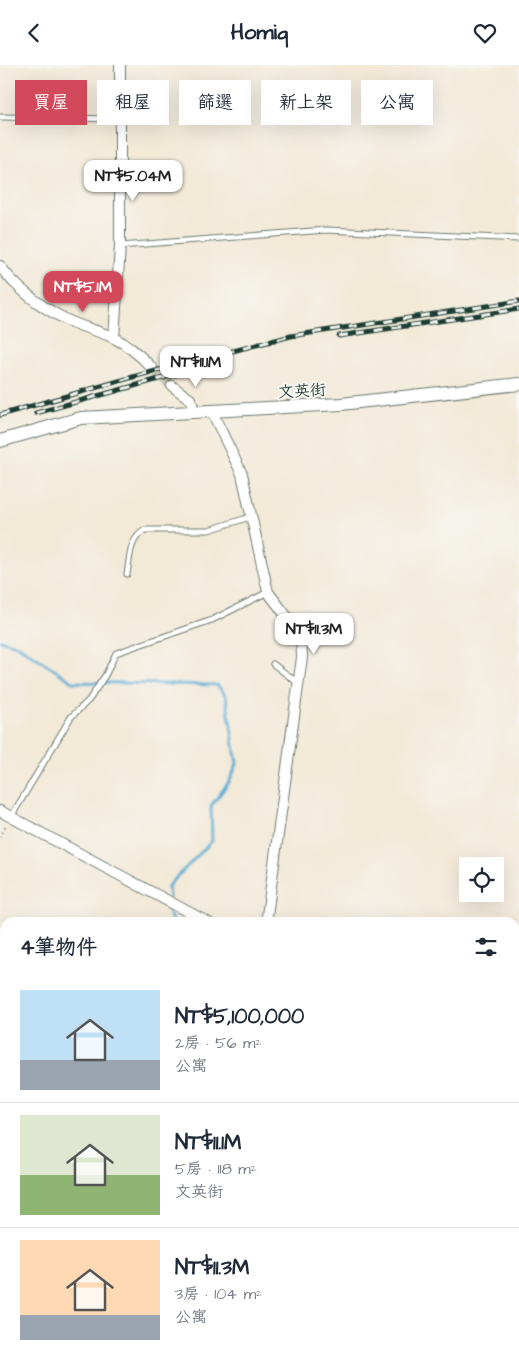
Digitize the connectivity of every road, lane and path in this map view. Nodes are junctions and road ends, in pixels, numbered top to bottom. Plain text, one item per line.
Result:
1 (120, 65) edge
2 (120, 80) edge
3 (0, 117) edge
4 (97, 119) edge
5 (120, 125) edge
6 (519, 239) edge
7 (120, 246) junction
8 (0, 266) edge
9 (114, 338) junction
10 (152, 368) tunnel mouth
11 (519, 384) edge
12 (172, 386) tunnel mouth
13 (211, 411) junction
14 (195, 412) junction
15 (0, 441) edge
16 (250, 517) junction
17 (127, 574) dead end
18 (268, 592) junction
19 (273, 664) dead end
20 (298, 683) junction
21 (0, 811) edge
22 (11, 818) junction
23 (0, 837) edge
24 (199, 917) edge
25 (267, 917) edge

1 - 2 street
3 - 4 lane
5 - 7 street
6 - 7 lane
7 - 9 street
8 - 9 street
9 - 10 street
11 - 13 street, 文英街
12 - 14 street
13 - 14 street, 文英街
13 - 16 street
14 - 15 street, 文英街
16 - 17 lane
16 - 18 street
18 - 20 street
18 - 22 lane
19 - 20 lane
20 - 25 street
21 - 22 street
22 - 23 path
22 - 24 street

